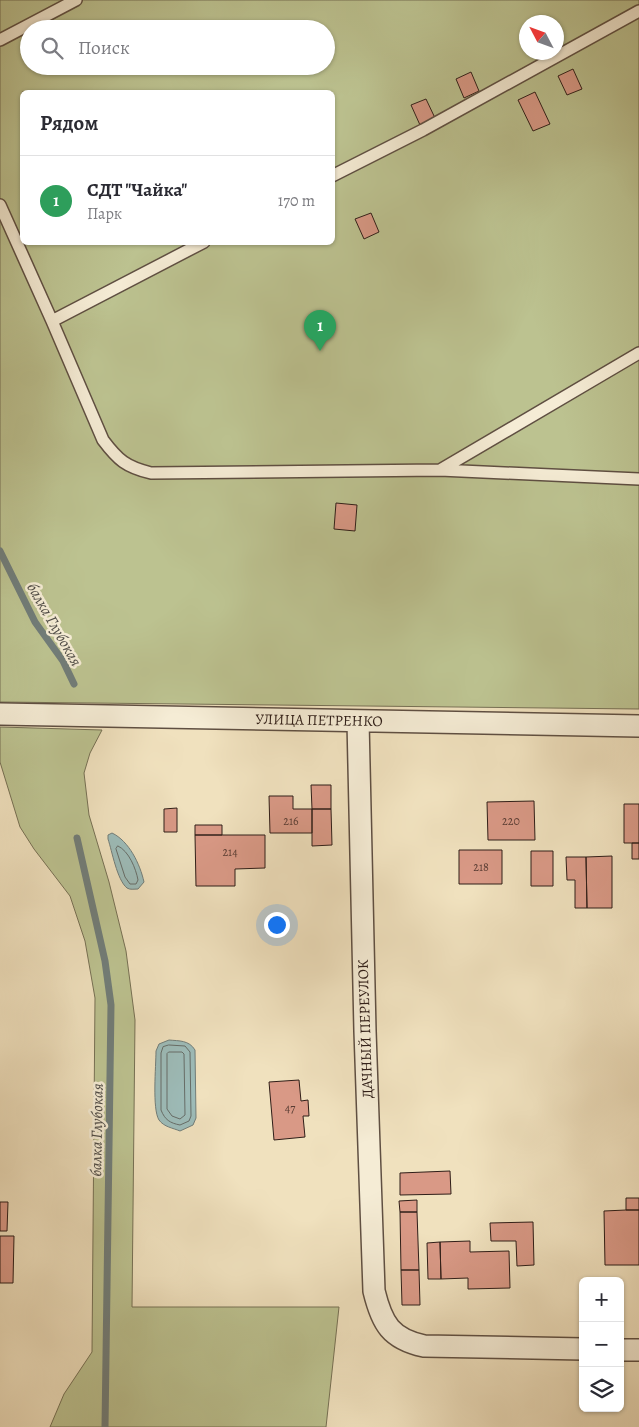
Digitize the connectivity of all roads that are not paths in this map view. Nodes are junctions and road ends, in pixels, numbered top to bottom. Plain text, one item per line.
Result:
1 (76, 0) edge
2 (639, 11) edge
3 (38, 20) edge
4 (20, 29) edge
5 (0, 40) edge
6 (335, 174) edge
7 (0, 205) edge
8 (198, 245) edge
9 (52, 321) junction
10 (639, 354) edge
11 (440, 470) junction
12 (639, 479) edge
13 (0, 714) edge
14 (358, 721) junction
15 (639, 726) edge
16 (579, 1349) edge
17 (624, 1350) edge
18 (639, 1350) edge

1 - 3 lane
2 - 6 lane
4 - 5 lane
7 - 9 lane
8 - 9 lane
9 - 11 lane
10 - 11 lane
11 - 12 lane
13 - 14 street, УЛИЦА ПЕТРЕНКО
14 - 15 street, УЛИЦА ПЕТРЕНКО
14 - 16 street, ДАЧНЫЙ ПЕРЕУЛОК
17 - 18 street

